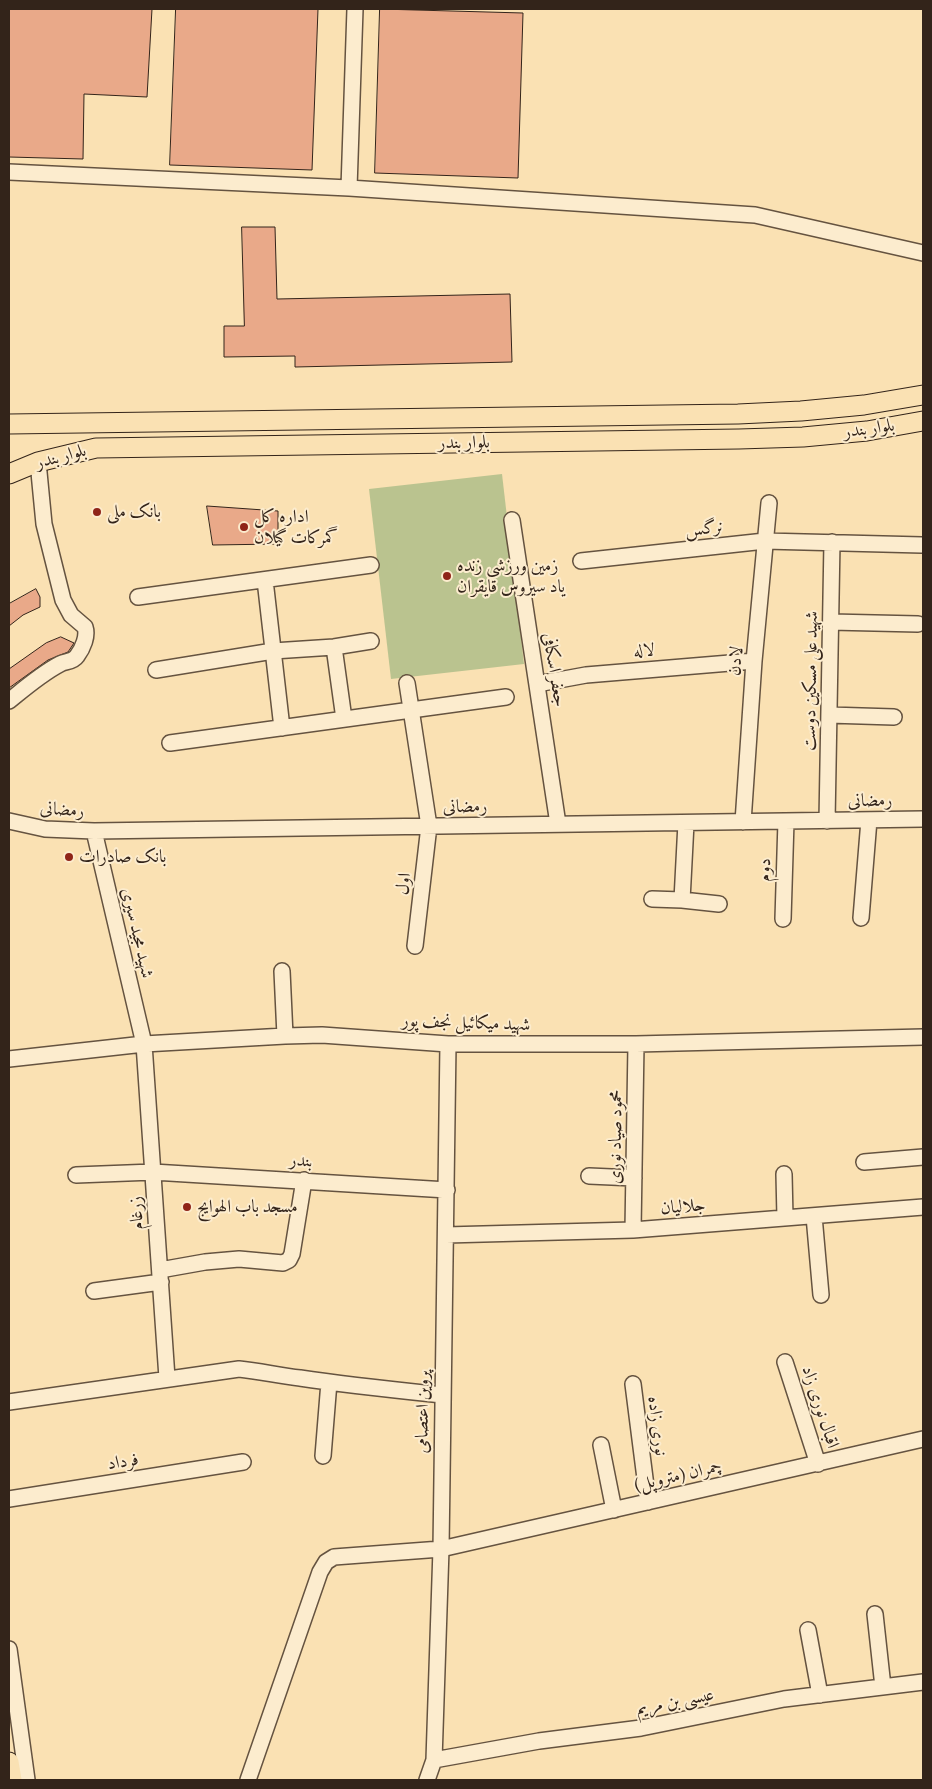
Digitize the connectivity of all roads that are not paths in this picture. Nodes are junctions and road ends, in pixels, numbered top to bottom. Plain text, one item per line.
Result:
1 (355, 9) edge
2 (9, 172) edge
3 (349, 188) junction
4 (923, 253) edge
5 (923, 395) edge
6 (476, 417) junction
7 (923, 421) edge
8 (9, 424) edge
9 (477, 442) junction
10 (35, 463) junction
11 (9, 474) edge
12 (9, 489) edge
13 (769, 503) dead end
14 (512, 520) dead end
15 (766, 541) junction
16 (832, 542) junction
17 (922, 545) edge
18 (581, 561) dead end
19 (370, 565) dead end
20 (265, 580) junction
21 (138, 597) dead end
22 (830, 622) junction
23 (918, 624) dead end
24 (371, 641) dead end
25 (334, 647) junction
26 (273, 651) junction
27 (754, 661) junction
28 (156, 670) dead end
29 (407, 682) dead end
30 (537, 684) junction
31 (506, 697) dead end
32 (9, 701) edge
33 (412, 710) junction
34 (829, 715) junction
35 (894, 717) dead end
36 (344, 719) junction
37 (282, 728) junction
38 (170, 743) dead end
39 (923, 819) edge
40 (827, 820) junction
41 (869, 820) junction
42 (9, 821) edge
43 (786, 821) junction
44 (742, 822) junction
45 (686, 823) junction
46 (558, 824) junction
47 (429, 826) junction
48 (94, 831) junction
49 (652, 899) dead end
50 (682, 900) junction
51 (719, 904) dead end
52 (861, 918) dead end
53 (782, 919) dead end
54 (415, 946) dead end
55 (282, 971) dead end
56 (285, 1036) junction
57 (923, 1037) edge
58 (144, 1044) junction
59 (448, 1044) junction
60 (636, 1044) junction
61 (9, 1058) edge
62 (923, 1157) edge
63 (864, 1162) dead end
64 (153, 1172) junction
65 (784, 1174) dead end
66 (76, 1175) dead end
67 (589, 1176) dead end
68 (634, 1178) junction
69 (304, 1180) junction
70 (447, 1190) junction
71 (923, 1207) edge
72 (814, 1216) junction
73 (785, 1218) junction
74 (633, 1230) junction
75 (446, 1235) junction
76 (160, 1276) junction
77 (94, 1291) dead end
78 (821, 1295) dead end
79 (786, 1362) dead end
80 (167, 1378) junction
81 (329, 1382) junction
82 (633, 1384) dead end
83 (442, 1395) junction
84 (9, 1402) edge
85 (923, 1439) edge
86 (601, 1445) dead end
87 (323, 1456) dead end
88 (243, 1462) dead end
89 (818, 1464) junction
90 (9, 1498) edge
91 (648, 1502) junction
92 (614, 1510) junction
93 (441, 1549) junction
94 (874, 1614) dead end
95 (808, 1630) dead end
96 (9, 1649) edge
97 (923, 1682) edge
98 (883, 1687) junction
99 (820, 1695) junction
100 (434, 1760) junction
101 (9, 1762) edge
102 (12, 1780) edge
103 (27, 1780) edge
104 (248, 1780) edge
105 (427, 1780) edge

1 - 3 street
2 - 3 street
3 - 4 street
5 - 6 main road, بلوار بندر
6 - 8 main road, بلوار بندر
6 - 9 main road
7 - 9 main road, بلوار بندر
9 - 10 main road, بلوار بندر
10 - 11 main road, بلوار بندر
10 - 12 main road
10 - 32 street
13 - 15 street, لادن
14 - 30 street, جعفر اسکافی
15 - 16 street, نرگس
15 - 18 street, نرگس
15 - 27 street, لادن
16 - 17 street, نرگس
16 - 22 street, شهید علی مسکین دوست
19 - 20 street
20 - 21 street
20 - 26 street
22 - 23 street
22 - 34 street, شهید علی مسکین دوست
24 - 25 street
25 - 26 street
25 - 36 street
26 - 28 street
26 - 37 street
27 - 30 street, لاله
27 - 44 street, لادن
29 - 33 street, اول
30 - 46 street, جعفر اسکافی
31 - 33 street
33 - 36 street
33 - 47 street, اول
34 - 35 street
34 - 40 street, شهید علی مسکین دوست
36 - 37 street
37 - 38 street
39 - 41 street, رمضانی
40 - 41 street, رمضانی
40 - 43 street, رمضانی
41 - 52 street
42 - 48 street, رمضانی
43 - 44 street, رمضانی
43 - 53 street, دوم
44 - 45 street, رمضانی
45 - 46 street, رمضانی
45 - 50 street
46 - 47 street, رمضانی
47 - 48 street, رمضانی
47 - 54 street, اول
48 - 58 street, شهید مجید سیری
49 - 50 street
50 - 51 street
55 - 56 street
56 - 58 street, شهید میکائیل نجف پور
56 - 59 street, شهید میکائیل نجف پور
57 - 60 street, شهید میکائیل نجف پور
58 - 61 street, شهید میکائیل نجف پور
58 - 64 street, زرغام
59 - 60 street, شهید میکائیل نجف پور
59 - 70 street, پروین اعتصامی
60 - 68 street, محمود صیاد نوری
62 - 63 street
64 - 66 street, بندر
64 - 69 street, بندر
64 - 76 street, زرغام
65 - 73 street
67 - 68 street
68 - 74 street, محمود صیاد نوری
69 - 70 street, بندر
69 - 76 street
70 - 75 street, پروین اعتصامی
71 - 72 street, جلالیان
72 - 73 street, جلالیان
72 - 78 street
73 - 74 street, جلالیان
74 - 75 street, جلالیان
75 - 83 street, پروین اعتصامی
76 - 77 street
76 - 80 street, زرغام
79 - 89 street, اقبال نوری زاد
80 - 81 street
80 - 84 street
81 - 83 street
81 - 87 street
82 - 91 street, نوری زاده
83 - 93 street, پروین اعتصامی
85 - 89 street, چمران (متروپل)
86 - 92 street
88 - 90 street, فرداد
89 - 91 street, چمران (متروپل)
91 - 92 street, چمران (متروپل)
92 - 93 street, چمران (متروپل)
93 - 100 street, پروین اعتصامی
93 - 104 street, چمران (متروپل)
94 - 98 street
95 - 99 street
96 - 103 street
97 - 98 street, عیسی بن مریم
98 - 99 street, عیسی بن مریم
99 - 100 street, عیسی بن مریم
100 - 105 street, پروین اعتصامی
101 - 102 main road

